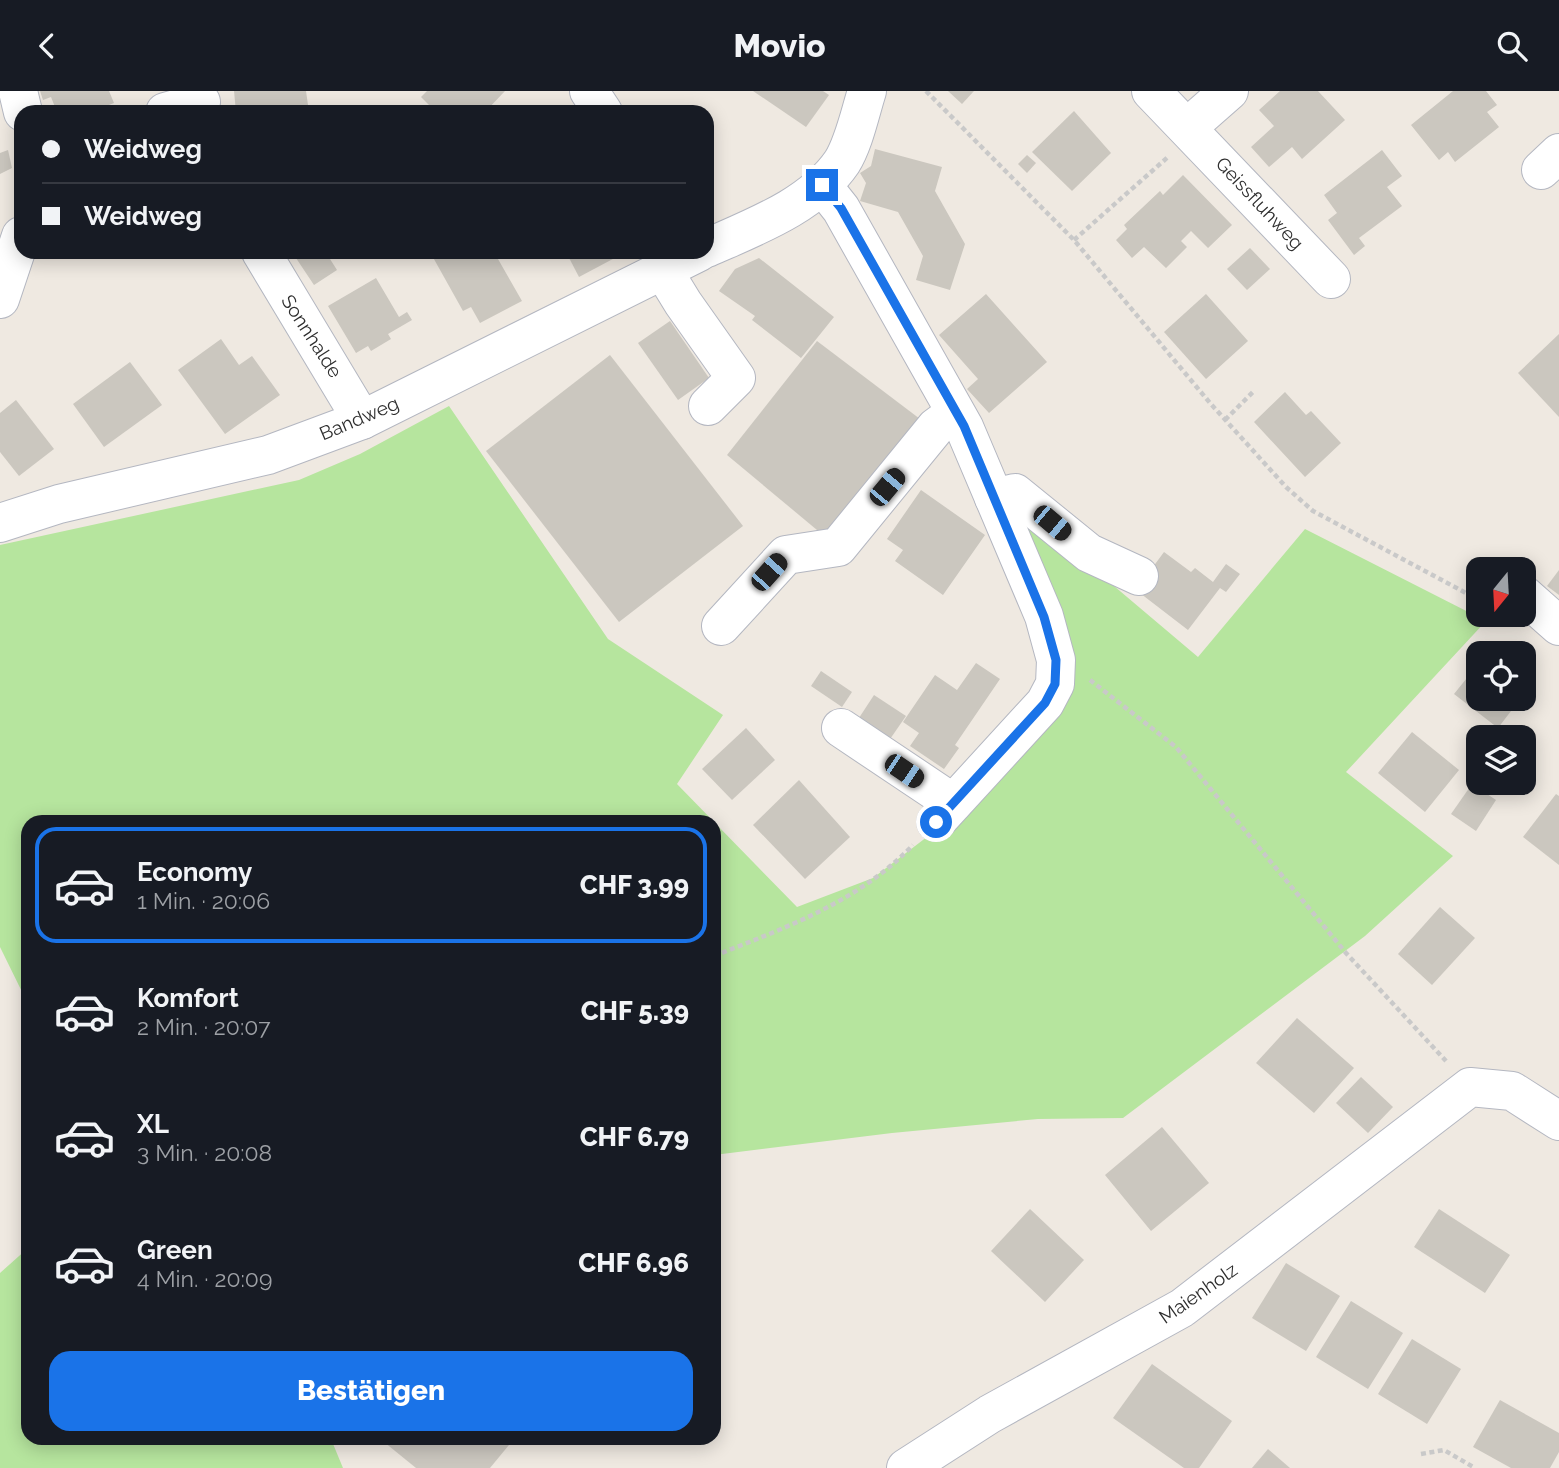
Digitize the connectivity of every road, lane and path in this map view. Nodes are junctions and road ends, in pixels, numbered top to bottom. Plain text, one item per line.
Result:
1 (867, 91) edge
2 (926, 91) edge
3 (1151, 91) edge
4 (1229, 91) edge
5 (1191, 131) junction
6 (822, 185) junction
7 (1074, 240) junction
8 (714, 245) edge
9 (14, 257) edge
10 (265, 259) edge
11 (684, 259) edge
12 (691, 259) edge
13 (1331, 279) dead end
14 (0, 299) edge
15 (1254, 391) dead end
16 (708, 406) dead end
17 (955, 413) junction
18 (362, 420) junction
19 (1225, 420) junction
20 (993, 498) junction
21 (0, 523) edge
22 (1139, 576) dead end
23 (1466, 593) edge
24 (1536, 605) edge
25 (721, 626) dead end
26 (1559, 626) edge
27 (1056, 660) junction
28 (841, 728) dead end
29 (945, 813) junction
30 (721, 952) edge
31 (1470, 1087) junction
32 (1559, 1121) edge
33 (1421, 1454) dead end
34 (906, 1468) edge
35 (1475, 1468) edge

1 - 6 street, Bandweg
2 - 7 path
3 - 5 street, Geissfluhweg
4 - 5 street
5 - 7 path
5 - 13 street, Geissfluhweg
6 - 8 street, Bandweg
6 - 17 street
7 - 19 path
9 - 14 street
10 - 18 street, Sonnhalde
11 - 18 street, Bandweg
12 - 16 street
15 - 19 path
17 - 20 street
17 - 25 street
18 - 21 street, Bandweg
19 - 23 path
20 - 22 street
20 - 27 street
24 - 26 street
27 - 29 street
27 - 31 path
28 - 29 street
29 - 30 path
31 - 32 street
31 - 34 street, Maienholz
33 - 35 path

